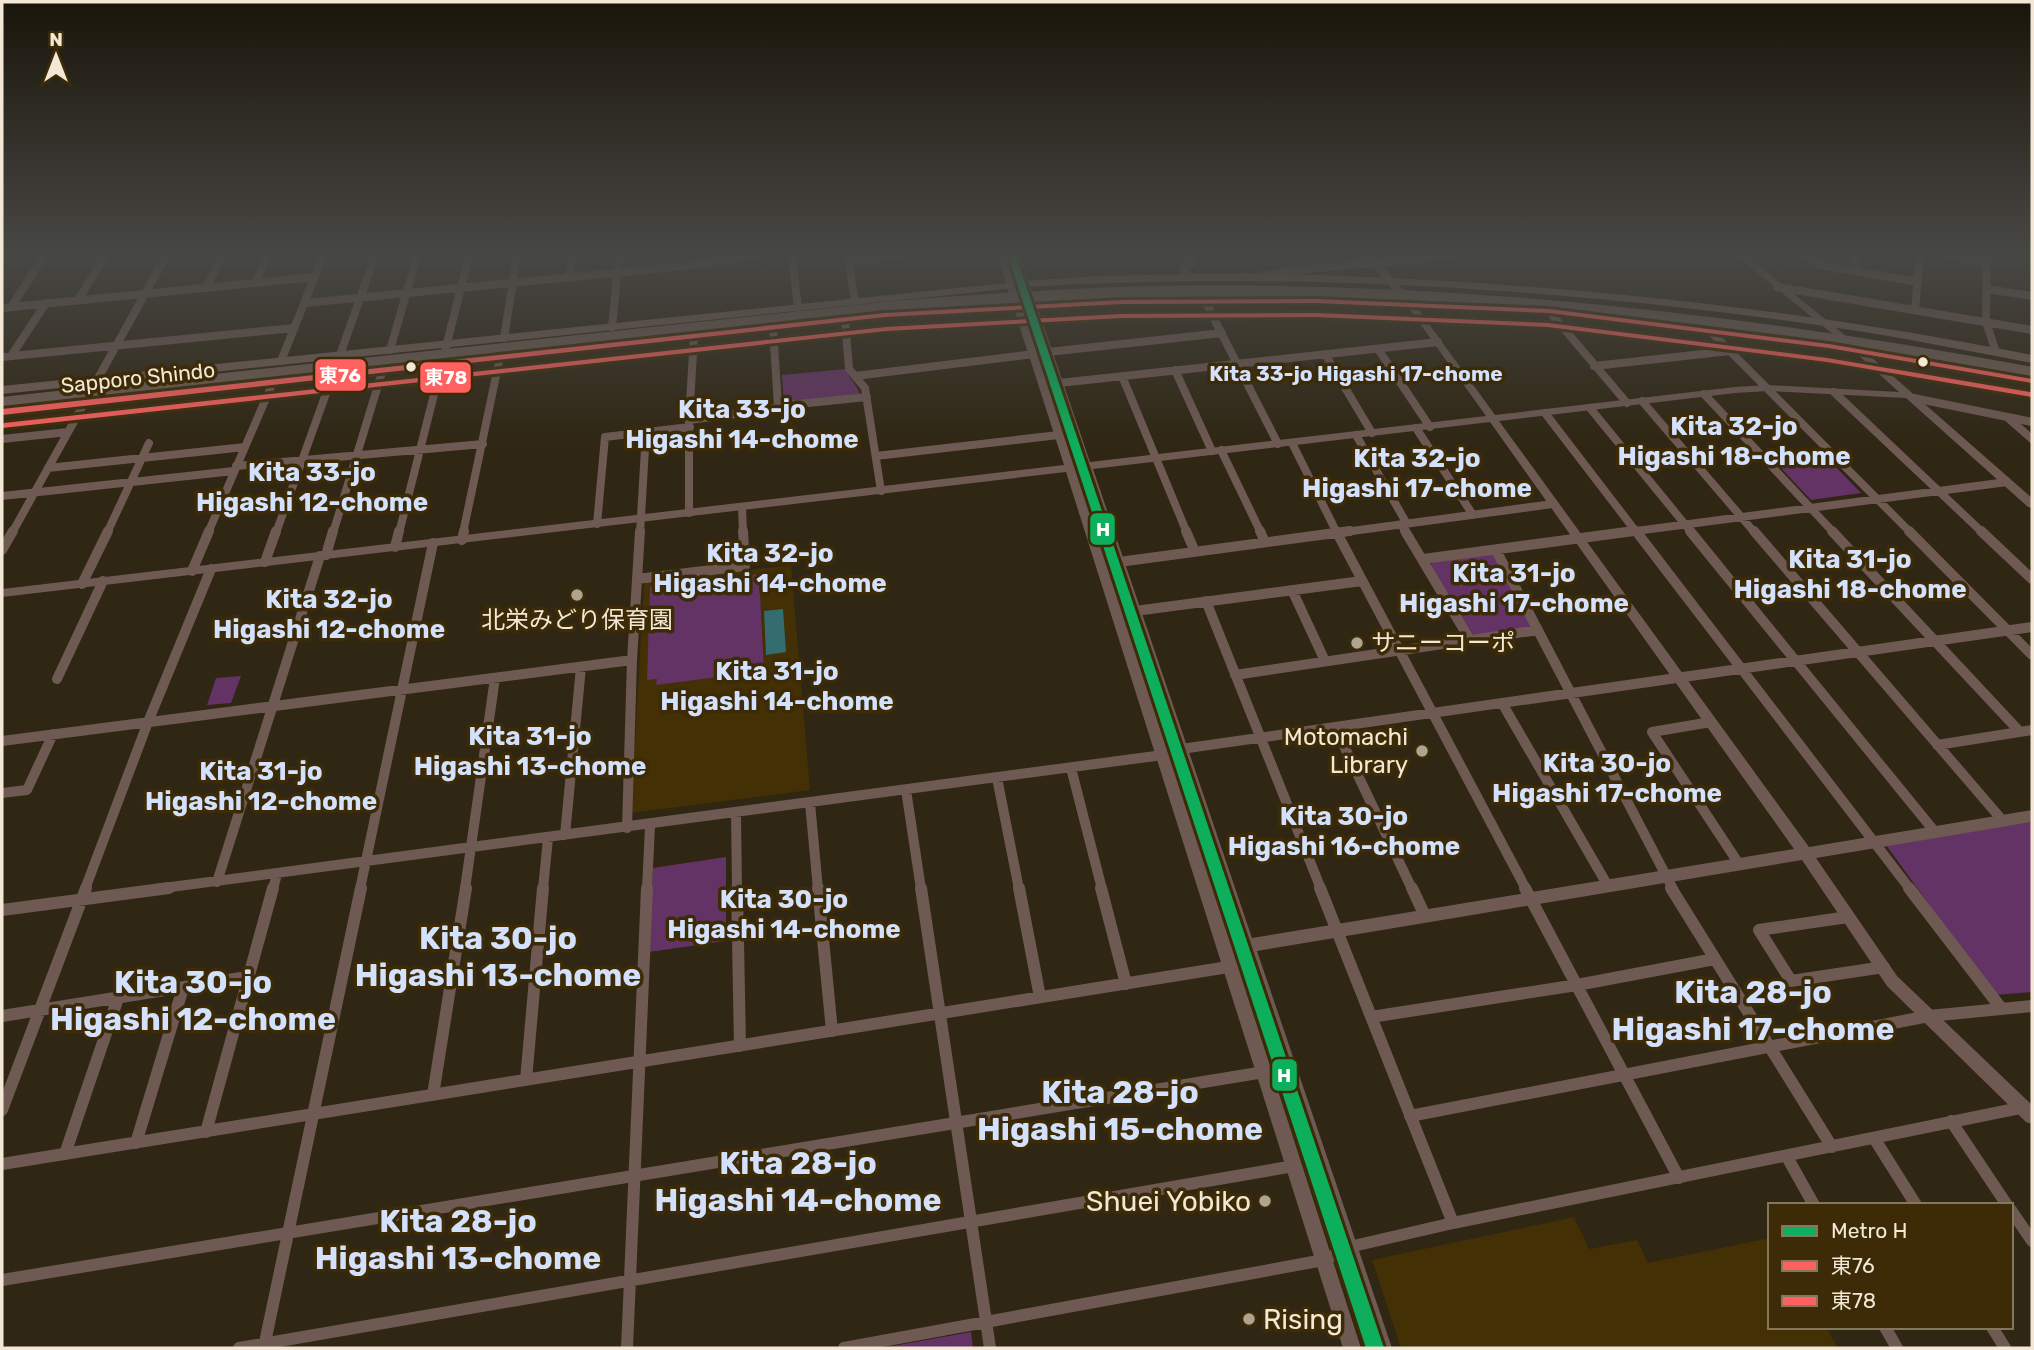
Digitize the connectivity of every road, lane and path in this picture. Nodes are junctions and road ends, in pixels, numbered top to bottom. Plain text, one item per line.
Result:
1 (35, 319) edge
2 (131, 319) edge
3 (298, 319) edge
4 (353, 319) edge
5 (399, 319) edge
6 (454, 319) edge
7 (507, 319) edge
8 (613, 319) edge
9 (690, 319) edge
10 (727, 319) edge
11 (796, 319) edge
12 (857, 319) edge
13 (1022, 319) edge
14 (1037, 319) edge
15 (1215, 319) edge
16 (1421, 319) edge
17 (1556, 319) edge
18 (1620, 319) edge
19 (1661, 319) edge
20 (1730, 319) edge
21 (1798, 319) edge
22 (1817, 319) edge
23 (1968, 319) edge
24 (1986, 319) edge
25 (845, 320) junction
26 (1821, 322) junction
27 (1986, 322) junction
28 (612, 327) junction
29 (294, 328) junction
30 (773, 328) junction
31 (1708, 329) junction
32 (2032, 330) edge
33 (1222, 333) junction
34 (694, 336) junction
35 (504, 338) junction
36 (1437, 342) junction
37 (448, 344) junction
38 (116, 345) junction
39 (1378, 349) junction
40 (390, 350) junction
41 (1730, 351) junction
42 (1859, 351) junction
43 (1048, 352) junction
44 (1996, 352) junction
45 (1034, 354) junction
46 (1325, 354) junction
47 (340, 355) junction
48 (11, 356) junction
49 (2, 357) edge
50 (500, 357) junction
51 (2032, 359) edge
52 (281, 361) junction
53 (444, 362) junction
54 (1237, 364) junction
55 (1594, 366) junction
56 (2032, 366) edge
57 (383, 369) junction
58 (1175, 370) junction
59 (333, 374) junction
60 (2032, 374) edge
61 (855, 376) junction
62 (1122, 376) junction
63 (97, 380) junction
64 (2032, 381) edge
65 (273, 382) junction
66 (1059, 383) junction
67 (1768, 388) junction
68 (2, 390) edge
69 (1834, 392) junction
70 (1704, 394) junction
71 (2, 396) edge
72 (867, 397) junction
73 (1912, 397) junction
74 (1642, 401) junction
75 (83, 403) junction
76 (1627, 403) junction
77 (2, 404) edge
78 (778, 406) junction
79 (1590, 408) junction
80 (2, 412) edge
81 (1545, 413) junction
82 (2005, 416) junction
83 (1491, 419) junction
84 (2032, 422) edge
85 (690, 424) junction
86 (1430, 427) junction
87 (1416, 428) junction
88 (68, 432) junction
89 (646, 432) junction
90 (1076, 433) junction
91 (1372, 433) junction
92 (1060, 434) junction
93 (1356, 435) junction
94 (2, 439) edge
95 (2032, 439) edge
96 (149, 443) dead end
97 (1292, 443) junction
98 (482, 444) junction
99 (1278, 444) junction
100 (245, 447) junction
101 (420, 450) junction
102 (1217, 451) junction
103 (876, 456) junction
104 (357, 457) junction
105 (142, 458) junction
106 (1155, 458) junction
107 (302, 460) junction
108 (1087, 466) junction
109 (48, 468) junction
110 (235, 468) junction
111 (1070, 468) junction
112 (2007, 482) junction
113 (132, 483) junction
114 (881, 491) junction
115 (1939, 491) junction
116 (33, 493) junction
117 (2, 496) edge
118 (1877, 499) junction
119 (1553, 504) junction
120 (2032, 504) edge
121 (742, 507) junction
122 (1811, 508) junction
123 (689, 513) junction
124 (1474, 515) junction
125 (1742, 517) junction
126 (642, 519) junction
127 (597, 524) junction
128 (1404, 524) junction
129 (1685, 525) junction
130 (1637, 531) junction
131 (1337, 533) junction
132 (1577, 539) junction
133 (462, 540) junction
134 (1265, 542) junction
135 (433, 543) junction
136 (395, 547) junction
137 (2, 550) edge
138 (1496, 550) junction
139 (1195, 552) junction
140 (323, 555) junction
141 (1423, 559) junction
142 (265, 562) junction
143 (1119, 562) junction
144 (211, 569) junction
145 (192, 570) junction
146 (637, 579) junction
147 (2032, 579) edge
148 (103, 581) junction
149 (1362, 581) junction
150 (82, 584) junction
151 (1292, 590) junction
152 (2, 593) edge
153 (1206, 601) junction
154 (1135, 611) junction
155 (2032, 627) edge
156 (1538, 630) junction
157 (2008, 630) junction
158 (1470, 640) junction
159 (1935, 641) junction
160 (1401, 650) junction
161 (1858, 652) junction
162 (2032, 655) edge
163 (632, 660) junction
164 (1796, 661) junction
165 (1325, 662) junction
166 (581, 667) junction
167 (1741, 669) junction
168 (1235, 675) junction
169 (495, 678) junction
170 (1678, 678) junction
171 (57, 679) dead end
172 (403, 690) junction
173 (1570, 693) junction
174 (1502, 703) junction
175 (274, 706) junction
176 (1433, 713) junction
177 (148, 722) junction
178 (1711, 722) junction
179 (1335, 727) junction
180 (2032, 730) edge
181 (2020, 732) junction
182 (53, 734) junction
183 (1260, 738) junction
184 (2, 741) edge
185 (1937, 744) junction
186 (1181, 749) junction
187 (1163, 755) junction
188 (1072, 768) junction
189 (997, 778) junction
190 (906, 790) junction
191 (2, 793) edge
192 (810, 803) junction
193 (736, 813) junction
194 (2032, 816) edge
195 (2003, 821) junction
196 (650, 825) junction
197 (627, 828) junction
198 (1935, 832) junction
199 (565, 835) junction
200 (548, 838) junction
201 (1875, 842) junction
202 (472, 848) junction
203 (1805, 853) junction
204 (368, 862) junction
205 (1739, 864) junction
206 (277, 874) junction
207 (1665, 876) junction
208 (217, 882) junction
209 (1608, 886) junction
210 (1532, 898) junction
211 (81, 900) junction
212 (2, 910) edge
213 (1424, 916) junction
214 (1848, 916) junction
215 (1337, 930) junction
216 (1247, 945) junction
217 (1225, 949) junction
218 (1715, 959) junction
219 (1253, 963) junction
220 (1231, 966) junction
221 (1884, 967) junction
222 (247, 978) junction
223 (1126, 984) junction
224 (1577, 985) junction
225 (184, 988) junction
226 (1040, 997) junction
227 (118, 998) junction
228 (2032, 1006) edge
229 (2001, 1008) junction
230 (40, 1010) junction
231 (939, 1014) junction
232 (2, 1016) edge
233 (1929, 1016) junction
234 (1371, 1017) junction
235 (832, 1031) junction
236 (740, 1046) junction
237 (1770, 1047) junction
238 (638, 1062) junction
239 (1264, 1072) junction
240 (1623, 1074) junction
241 (526, 1080) junction
242 (433, 1095) junction
243 (2, 1110) edge
244 (2029, 1111) edge
245 (312, 1114) junction
246 (1410, 1116) junction
247 (1951, 1121) junction
248 (958, 1123) junction
249 (206, 1132) junction
250 (1874, 1138) junction
251 (135, 1143) junction
252 (1832, 1147) junction
253 (65, 1154) junction
254 (1787, 1157) junction
255 (2, 1164) edge
256 (1294, 1166) junction
257 (633, 1176) junction
258 (1679, 1178) junction
259 (1813, 1203) edge
260 (1915, 1203) edge
261 (2006, 1203) edge
262 (2026, 1221) edge
263 (971, 1222) junction
264 (1453, 1223) junction
265 (287, 1233) junction
266 (2032, 1241) edge
267 (1349, 1247) junction
268 (1324, 1261) junction
269 (2, 1280) edge
270 (629, 1281) junction
271 (987, 1324) junction
272 (1886, 1329) edge
273 (1993, 1329) edge
274 (264, 1346) edge
275 (239, 1348) edge
276 (627, 1348) edge
277 (844, 1348) edge
278 (990, 1348) edge
279 (1352, 1348) edge
280 (1383, 1348) edge
281 (1898, 1348) edge
282 (2005, 1348) edge

1 - 48 street
2 - 38 street
3 - 29 street
4 - 47 street
5 - 40 street
6 - 37 street
7 - 35 street
8 - 28 street
9 - 28 highway, Sapporo Shindo
10 - 71 highway
11 - 77 highway, bridge
12 - 25 highway, Sapporo Shindo
13 - 45 street
14 - 43 street
15 - 33 street
16 - 36 street
17 - 55 street
18 - 31 highway, Sapporo Shindo
19 - 60 highway, bridge
20 - 56 highway
21 - 26 highway, Sapporo Shindo
22 - 26 street
23 - 27 street
24 - 27 street
25 - 30 highway, Sapporo Shindo
25 - 61 street
26 - 42 street
26 - 44 highway, Sapporo Shindo
27 - 32 street
27 - 44 street
28 - 35 highway, Sapporo Shindo
29 - 38 street
29 - 52 street
30 - 34 highway, Sapporo Shindo
30 - 78 street
31 - 41 street
31 - 42 highway, Sapporo Shindo
33 - 43 street
33 - 54 street
34 - 50 highway, Sapporo Shindo
34 - 85 street
35 - 37 highway, Sapporo Shindo
36 - 39 street
36 - 83 street
37 - 40 highway, Sapporo Shindo
37 - 53 street
38 - 48 street
38 - 63 street
39 - 46 street
39 - 86 street
40 - 47 highway, Sapporo Shindo
41 - 55 street
41 - 67 street
42 - 64 highway, Sapporo Shindo
42 - 73 street
43 - 66 street
44 - 51 highway, Sapporo Shindo
45 - 61 street
45 - 92 street
46 - 54 street
46 - 91 street
47 - 52 highway, Sapporo Shindo
48 - 49 street
50 - 53 highway, Sapporo Shindo
50 - 98 street
52 - 63 highway, Sapporo Shindo
53 - 57 highway, Sapporo Shindo
53 - 101 street
54 - 58 street
54 - 99 street
55 - 76 street
57 - 59 highway, Sapporo Shindo
57 - 104 street
58 - 62 street
58 - 102 street
59 - 65 highway, Sapporo Shindo
59 - 107 street
61 - 72 street
62 - 66 street
62 - 106 street
63 - 68 highway, Sapporo Shindo
63 - 75 street
65 - 75 highway, Sapporo Shindo
65 - 100 street
66 - 90 street
67 - 69 street
67 - 70 street
67 - 118 street
69 - 73 street
69 - 115 street
70 - 74 street
70 - 122 street
72 - 78 street
72 - 103 street
73 - 82 street
73 - 112 street
74 - 76 street
74 - 125 street
75 - 80 highway, Sapporo Shindo
75 - 88 street
76 - 79 street
78 - 85 street
79 - 81 street
79 - 129 street
81 - 83 street
81 - 130 street
82 - 84 street
82 - 95 street
83 - 86 street
83 - 119 street
85 - 89 street
85 - 123 street
86 - 87 street
87 - 91 street
87 - 124 street
88 - 94 street
88 - 109 street
89 - 126 street
89 - 127 street
90 - 92 street
90 - 108 street
91 - 93 street
92 - 103 street
92 - 111 street
93 - 97 street
93 - 128 street
96 - 105 street
97 - 99 street
97 - 131 street
98 - 101 street
98 - 133 street
99 - 102 street
100 - 105 street
100 - 110 street
101 - 104 street
101 - 136 street
102 - 106 street
102 - 134 street
103 - 114 street
104 - 107 street
104 - 140 street
105 - 109 street
105 - 113 street
106 - 108 street
106 - 139 street
107 - 110 street
107 - 142 street
108 - 111 street
108 - 143 street
109 - 116 street
110 - 113 street
110 - 145 street
111 - 114 street
111 - 187 street
112 - 115 street
112 - 120 street
113 - 116 street
113 - 150 street
114 - 121 street
115 - 118 street
115 - 147 street
116 - 117 street
116 - 137 street
118 - 122 street
118 - 157 street
119 - 124 street
119 - 132 street
121 - 123 street
121 - 146 street
122 - 125 street
122 - 159 street
123 - 126 street
124 - 128 street
125 - 129 street
125 - 161 street
126 - 127 street
126 - 146 street
127 - 133 street
128 - 131 street
128 - 141 street
129 - 130 street
129 - 164 street
130 - 132 street
130 - 167 street
131 - 134 street
131 - 149 street
132 - 138 street
132 - 170 street
133 - 135 street
134 - 139 street
135 - 136 street
135 - 172 street
136 - 140 street
138 - 141 street
138 - 156 street
139 - 143 street
140 - 142 street
140 - 175 street
141 - 158 street
142 - 144 street
143 - 154 street
144 - 145 street
144 - 177 street
145 - 148 street
146 - 163 street
148 - 150 street
148 - 171 street
149 - 151 street
149 - 160 street
150 - 152 street
151 - 153 street
151 - 165 street
153 - 154 street
153 - 168 street
154 - 186 street
155 - 157 street
156 - 158 street
156 - 173 street
157 - 159 street
157 - 162 street
158 - 160 street
159 - 161 street
159 - 181 street
160 - 165 street
160 - 176 street
161 - 164 street
161 - 185 street
163 - 166 street
163 - 197 street
164 - 167 street
164 - 198 street
165 - 168 street
166 - 169 street
166 - 199 street
167 - 170 street
167 - 201 street
168 - 183 street
169 - 172 street
169 - 202 street
170 - 173 street
170 - 178 street
172 - 175 street
172 - 204 street
173 - 174 street
173 - 207 street
174 - 176 street
174 - 209 street
175 - 177 street
175 - 208 street
176 - 179 street
176 - 210 street
177 - 182 street
177 - 211 street
178 - 203 street
178 - 205 street
179 - 183 street
179 - 213 street
180 - 181 street
181 - 185 street
182 - 184 street
182 - 191 street
183 - 186 street
183 - 215 street
185 - 195 street
186 - 216 street
187 - 188 street
187 - 217 street
188 - 189 street
188 - 223 street
189 - 190 street
189 - 226 street
190 - 192 street
190 - 231 street
192 - 193 street
192 - 235 street
193 - 196 street
193 - 236 street
194 - 195 street
195 - 198 street
196 - 197 street
196 - 238 street
197 - 199 street
198 - 201 street
199 - 200 street
200 - 202 street
200 - 241 street
201 - 203 street
201 - 229 street
202 - 204 street
202 - 242 street
203 - 205 street
203 - 214 street
204 - 206 street
204 - 245 street
205 - 207 street
206 - 208 street
206 - 222 street
207 - 209 street
207 - 218 street
208 - 211 street
209 - 210 street
210 - 213 street
210 - 224 street
211 - 212 street
211 - 230 street
213 - 215 street
214 - 221 street
214 - 221 street
215 - 216 street
215 - 234 street
216 - 217 street
216 - 219 street
217 - 220 street
218 - 224 street
218 - 237 street
219 - 220 street
219 - 267 street
220 - 223 street
220 - 239 street
221 - 233 street
222 - 225 street
222 - 249 street
223 - 226 street
224 - 234 street
224 - 240 street
225 - 227 street
225 - 251 street
226 - 231 street
227 - 230 street
227 - 253 street
228 - 229 street
229 - 233 street
230 - 232 street
230 - 243 street
231 - 235 street
231 - 248 street
233 - 237 street
233 - 244 street
234 - 246 street
235 - 236 street
236 - 238 street
237 - 240 street
237 - 252 street
238 - 241 street
238 - 257 street
239 - 248 street
239 - 256 street
240 - 246 street
240 - 258 street
241 - 242 street
242 - 245 street
244 - 247 street
245 - 249 street
245 - 265 street
246 - 264 street
247 - 250 street
247 - 261 street
248 - 257 street
248 - 263 street
249 - 251 street
250 - 252 street
250 - 260 street
251 - 253 street
252 - 254 street
253 - 255 street
254 - 258 street
254 - 259 street
256 - 263 street
256 - 268 street
257 - 265 street
257 - 270 street
258 - 264 street
262 - 266 street
263 - 270 street
263 - 271 street
264 - 267 street
265 - 269 street
265 - 274 street
267 - 268 street
267 - 280 street
268 - 271 street
268 - 279 street
270 - 274 street
270 - 276 street
271 - 277 street
271 - 278 street
272 - 281 street
273 - 282 street
274 - 275 street

